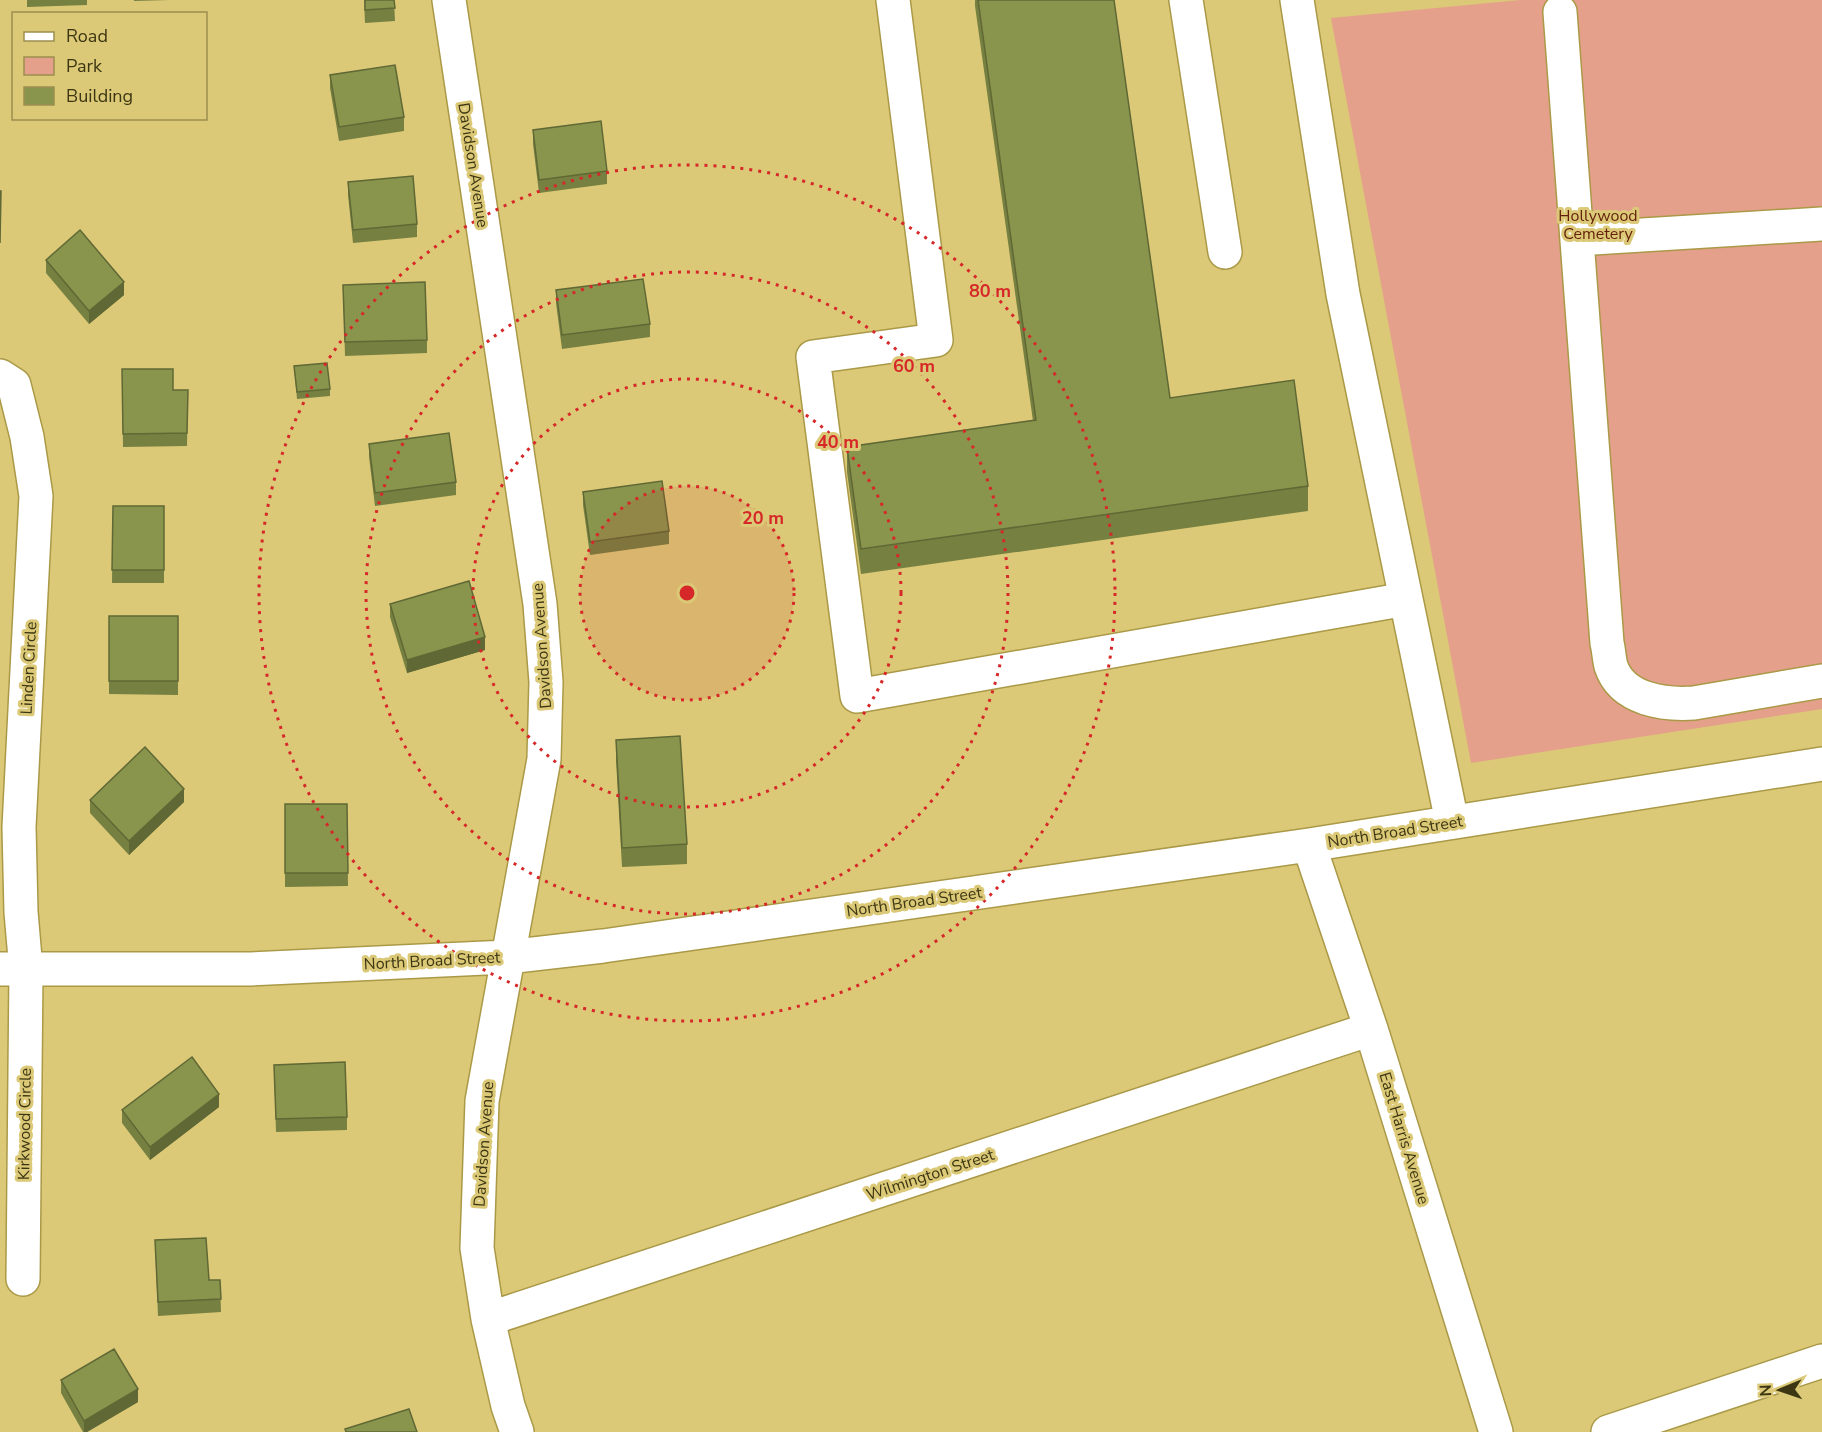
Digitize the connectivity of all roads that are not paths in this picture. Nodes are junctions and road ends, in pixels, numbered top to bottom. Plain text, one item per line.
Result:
1 (449, 0) edge
2 (893, 0) edge
3 (1186, 0) edge
4 (1298, 0) edge
5 (1560, 12) dead end
6 (1822, 224) edge
7 (1577, 239) junction
8 (1225, 252) dead end
9 (0, 376) edge
10 (1406, 599) junction
11 (1822, 681) edge
12 (1822, 764) edge
13 (1452, 822) junction
14 (1309, 845) junction
15 (507, 957) junction
16 (13, 969) edge
17 (1371, 1029) junction
18 (23, 1279) dead end
19 (488, 1319) junction
20 (1822, 1362) edge
21 (517, 1432) edge
22 (1496, 1432) edge
23 (1608, 1432) edge

1 - 15 street, Davidson Avenue
2 - 10 street
3 - 8 street
4 - 10 street
5 - 7 street
6 - 7 street
7 - 11 street
9 - 16 street, Linden Circle
10 - 13 street
12 - 13 street, North Broad Street
13 - 14 street, North Broad Street
14 - 15 street, North Broad Street
14 - 17 street, East Harris Avenue
15 - 16 street, North Broad Street
15 - 19 street, Davidson Avenue
16 - 18 street, Kirkwood Circle
17 - 19 street, Wilmington Street
17 - 22 street, East Harris Avenue
19 - 21 street, Davidson Avenue
20 - 23 street

